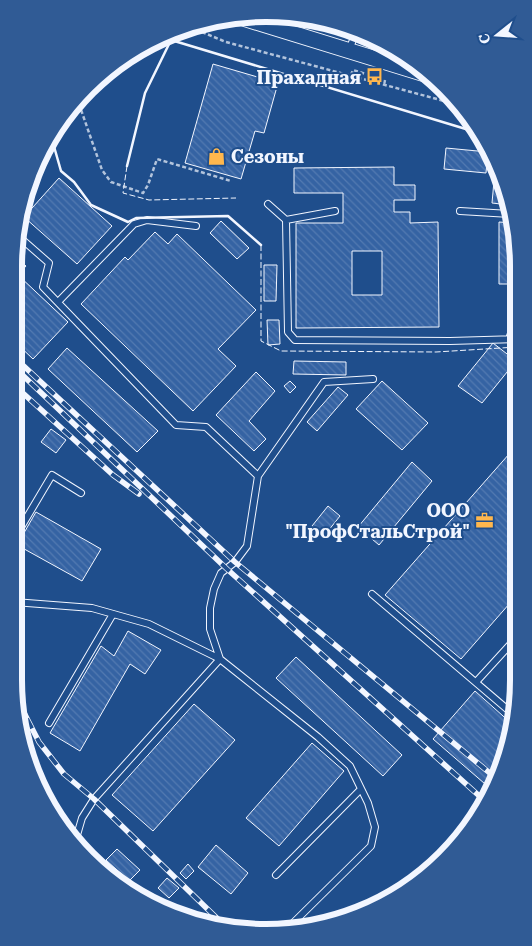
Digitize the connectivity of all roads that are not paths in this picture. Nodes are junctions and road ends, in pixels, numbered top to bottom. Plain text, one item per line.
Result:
1 (257, 23) edge
2 (353, 38) edge
3 (348, 51) junction
4 (408, 69) edge
5 (268, 204) dead end
6 (335, 211) dead end
7 (460, 211) dead end
8 (504, 214) edge
9 (286, 220) junction
10 (196, 226) dead end
11 (24, 241) edge
12 (58, 302) junction
13 (510, 334) edge
14 (508, 339) joint
15 (373, 379) dead end
16 (258, 476) junction
17 (81, 493) dead end
18 (22, 526) edge
19 (372, 594) dead end
20 (22, 603) edge
21 (113, 614) junction
22 (510, 645) edge
23 (220, 659) junction
24 (476, 682) junction
25 (507, 709) edge
26 (49, 723) dead end
27 (361, 789) junction
28 (77, 834) edge
29 (276, 875) dead end
30 (297, 921) edge

1 - 3 street
2 - 3 lane
3 - 4 street
5 - 9 lane
6 - 9 lane
7 - 8 lane
9 - 14 lane
10 - 12 lane
11 - 12 lane
12 - 16 lane
13 - 14 lane
15 - 16 lane
16 - 23 lane
17 - 18 lane
19 - 24 lane
20 - 21 lane
21 - 23 lane
21 - 26 lane
22 - 24 lane
23 - 27 lane
23 - 28 lane
24 - 25 lane
27 - 29 lane
27 - 30 lane

